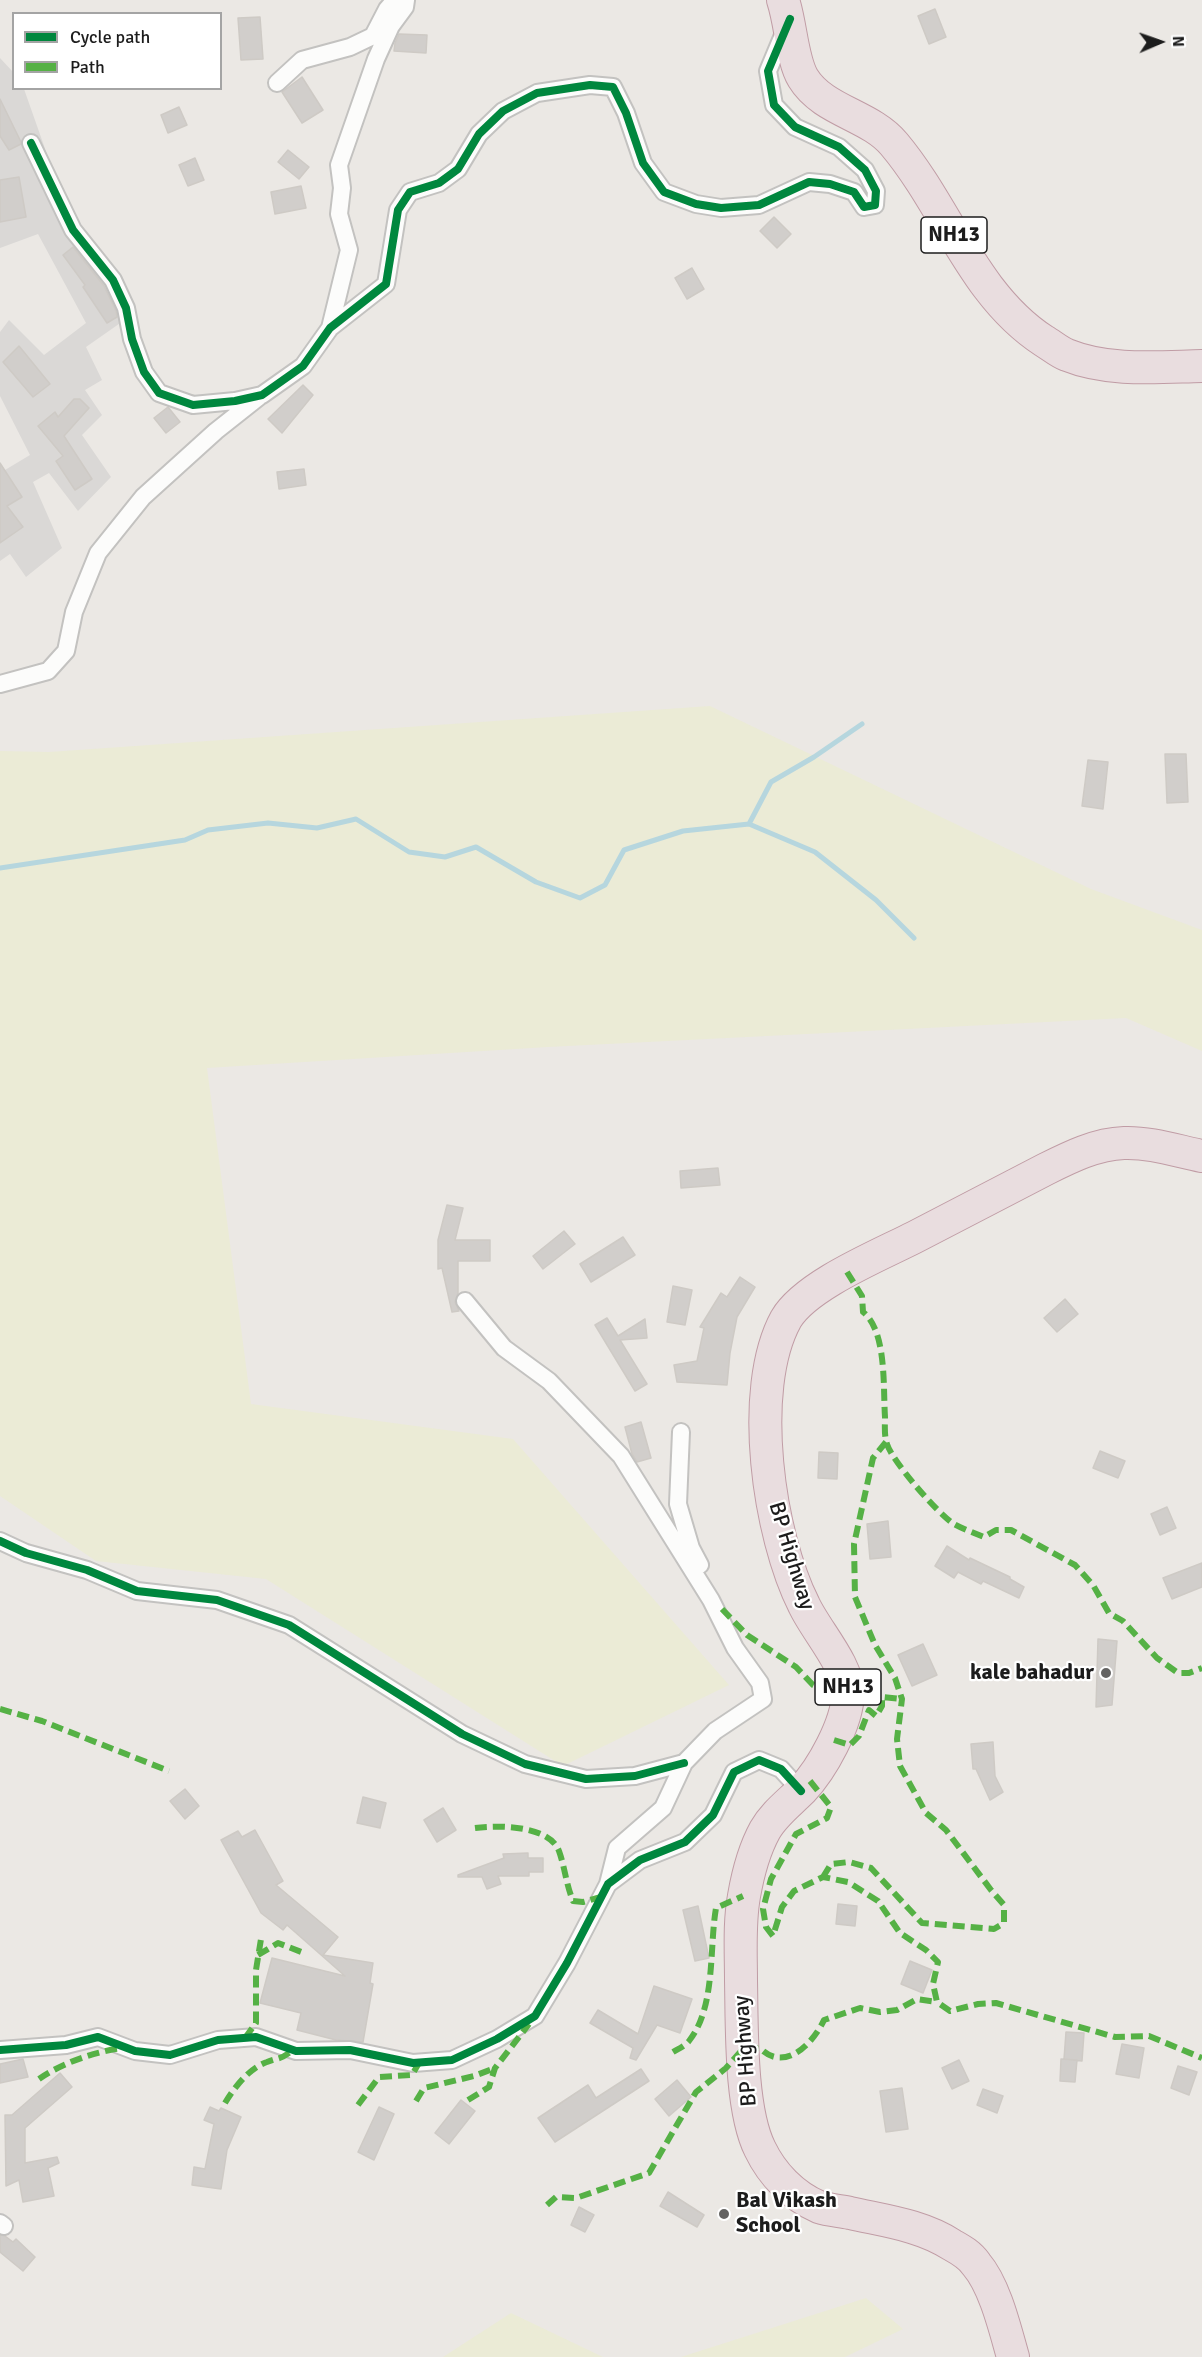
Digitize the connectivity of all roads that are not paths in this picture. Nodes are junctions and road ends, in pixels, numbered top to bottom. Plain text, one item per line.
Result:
1 (395, 0) edge
2 (406, 0) edge
3 (786, 9) edge
4 (277, 83) dead end
5 (31, 143) dead end
6 (330, 328) junction
7 (1202, 366) edge
8 (262, 395) junction
9 (0, 684) edge
10 (1202, 1156) edge
11 (465, 1301) dead end
12 (681, 1432) dead end
13 (0, 1541) edge
14 (735, 1648) junction
15 (684, 1763) junction
16 (801, 1791) junction
17 (608, 1884) junction
18 (0, 2050) edge
19 (1012, 2357) edge

1 - 4 street
2 - 6 street
3 - 6 street
3 - 7 highway, NH13
5 - 8 street
6 - 8 street
8 - 9 street
10 - 16 highway, BP Highway / NH13
11 - 14 street
12 - 14 street
13 - 15 street
14 - 15 street
15 - 17 street
16 - 17 street
16 - 19 highway, BP Highway / NH13
17 - 18 street

